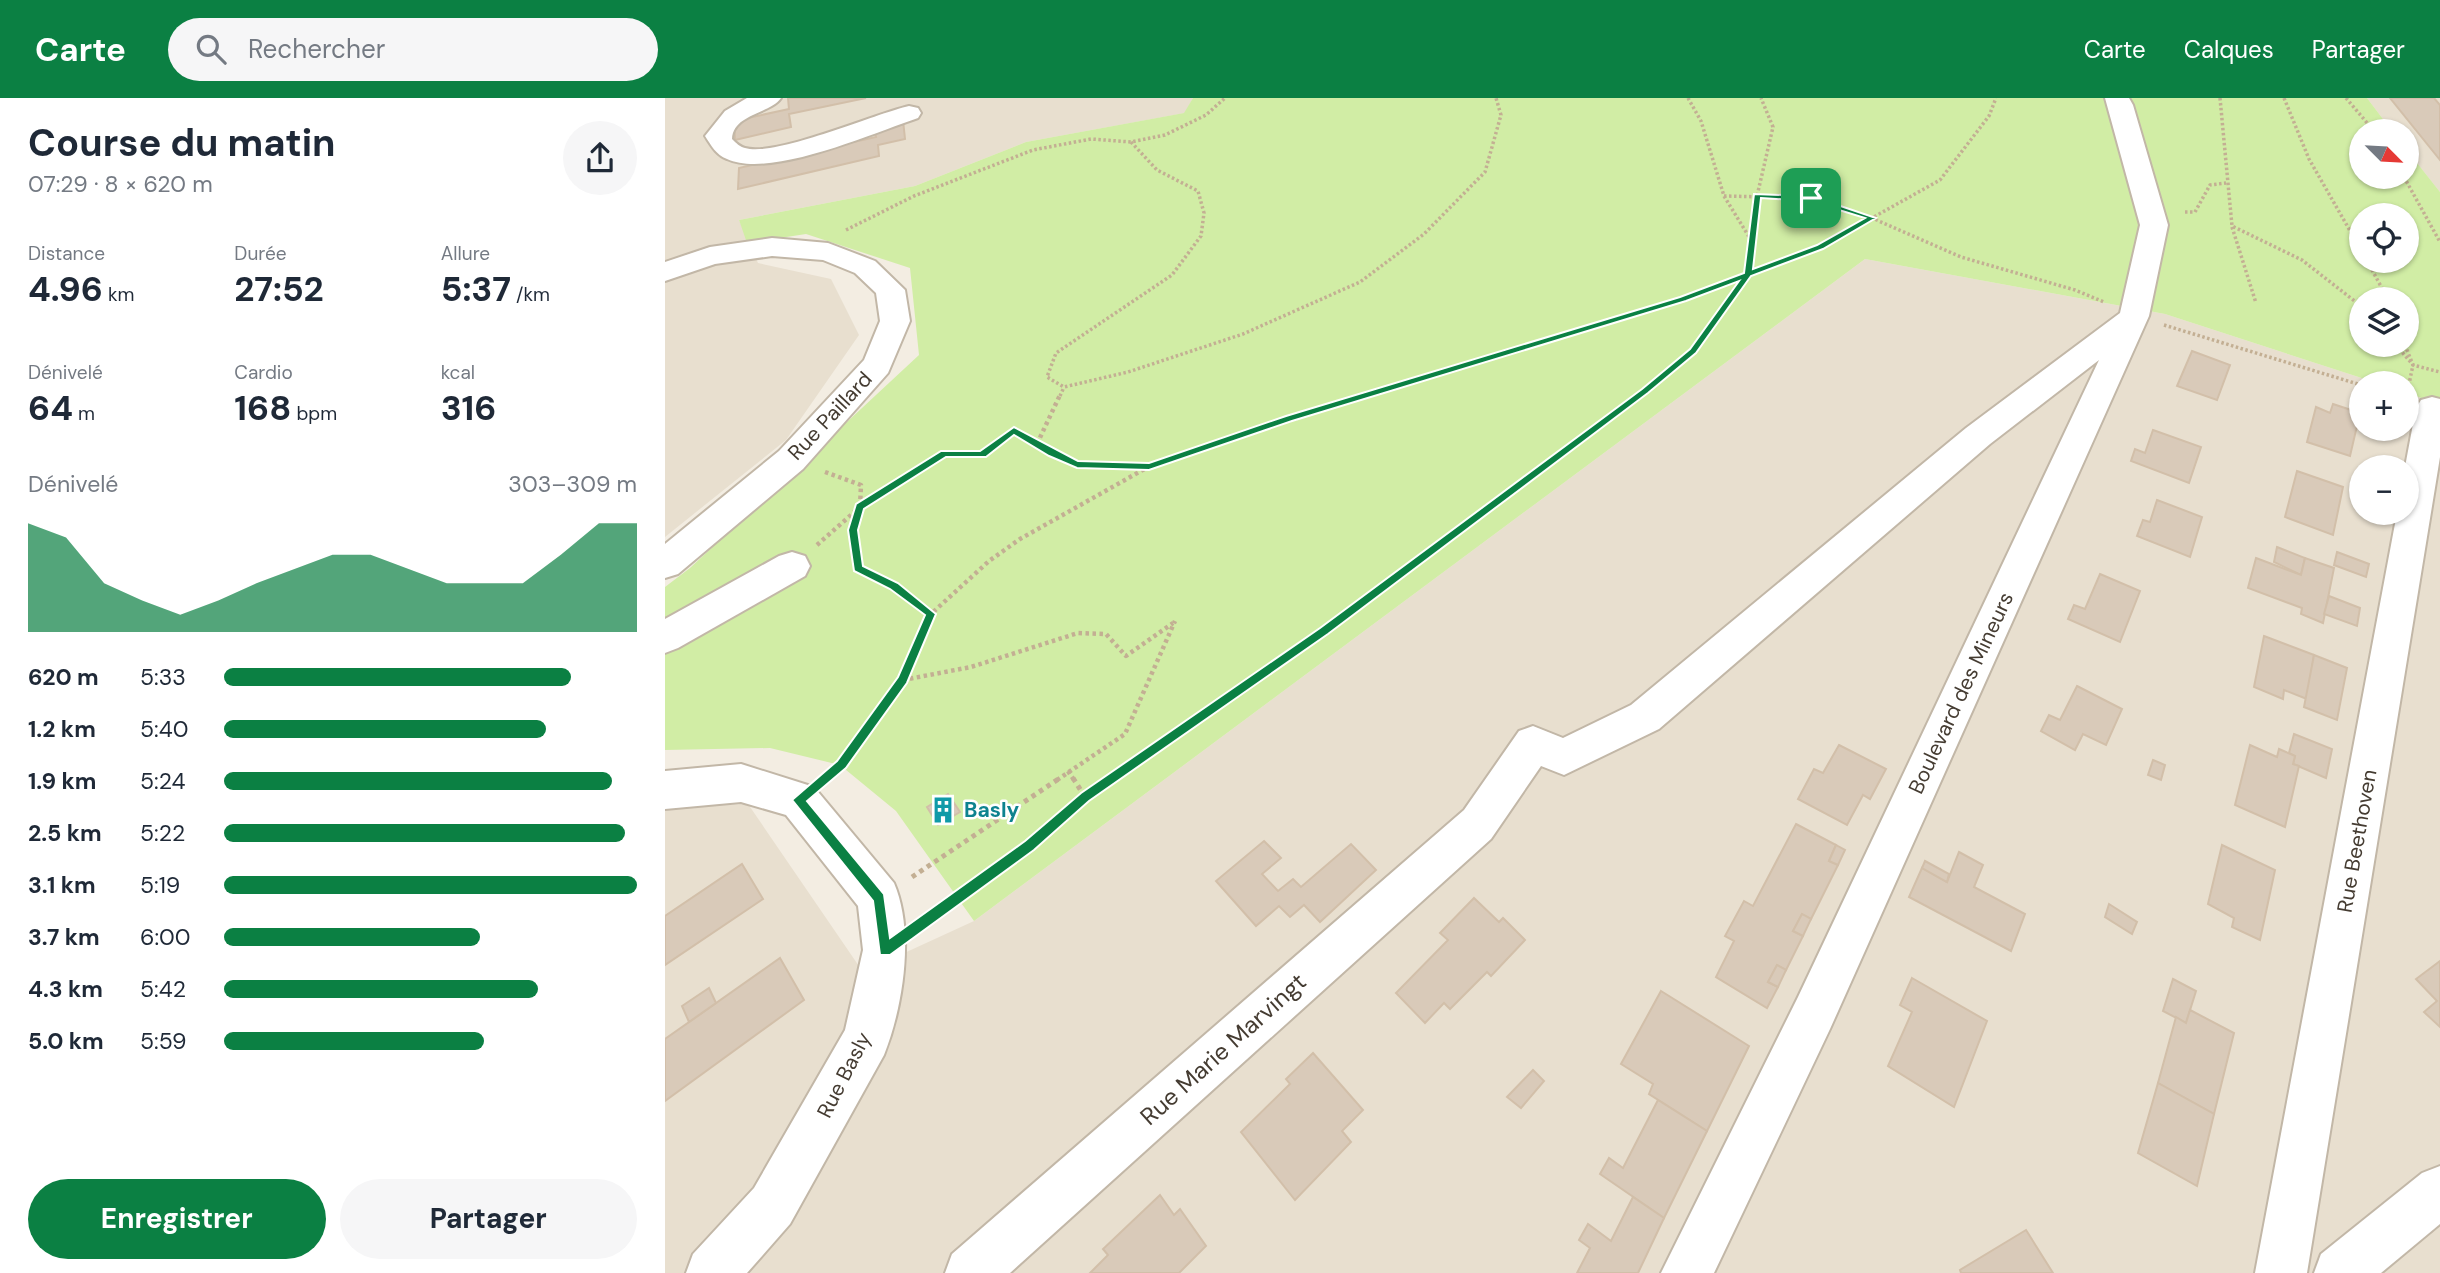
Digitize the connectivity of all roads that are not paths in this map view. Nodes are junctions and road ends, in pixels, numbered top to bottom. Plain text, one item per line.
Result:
1 (769, 98) edge
2 (2117, 98) edge
3 (909, 113) dead end
4 (665, 272) edge
5 (2134, 316) junction
6 (2427, 389) edge
7 (665, 564) edge
8 (792, 566) road end
9 (665, 637) edge
10 (665, 790) edge
11 (2440, 1191) edge
12 (712, 1273) edge
13 (971, 1273) edge
14 (1687, 1273) edge
15 (2281, 1273) edge
16 (2340, 1273) edge

1 - 3 street
2 - 5 street, Boulevard des Mineurs
4 - 7 street, Rue Paillard
5 - 13 street, Rue Marie Marvingt
5 - 14 street, Boulevard des Mineurs
6 - 15 street, Rue Beethoven
8 - 9 street
10 - 12 street, Rue Basly
11 - 16 street

